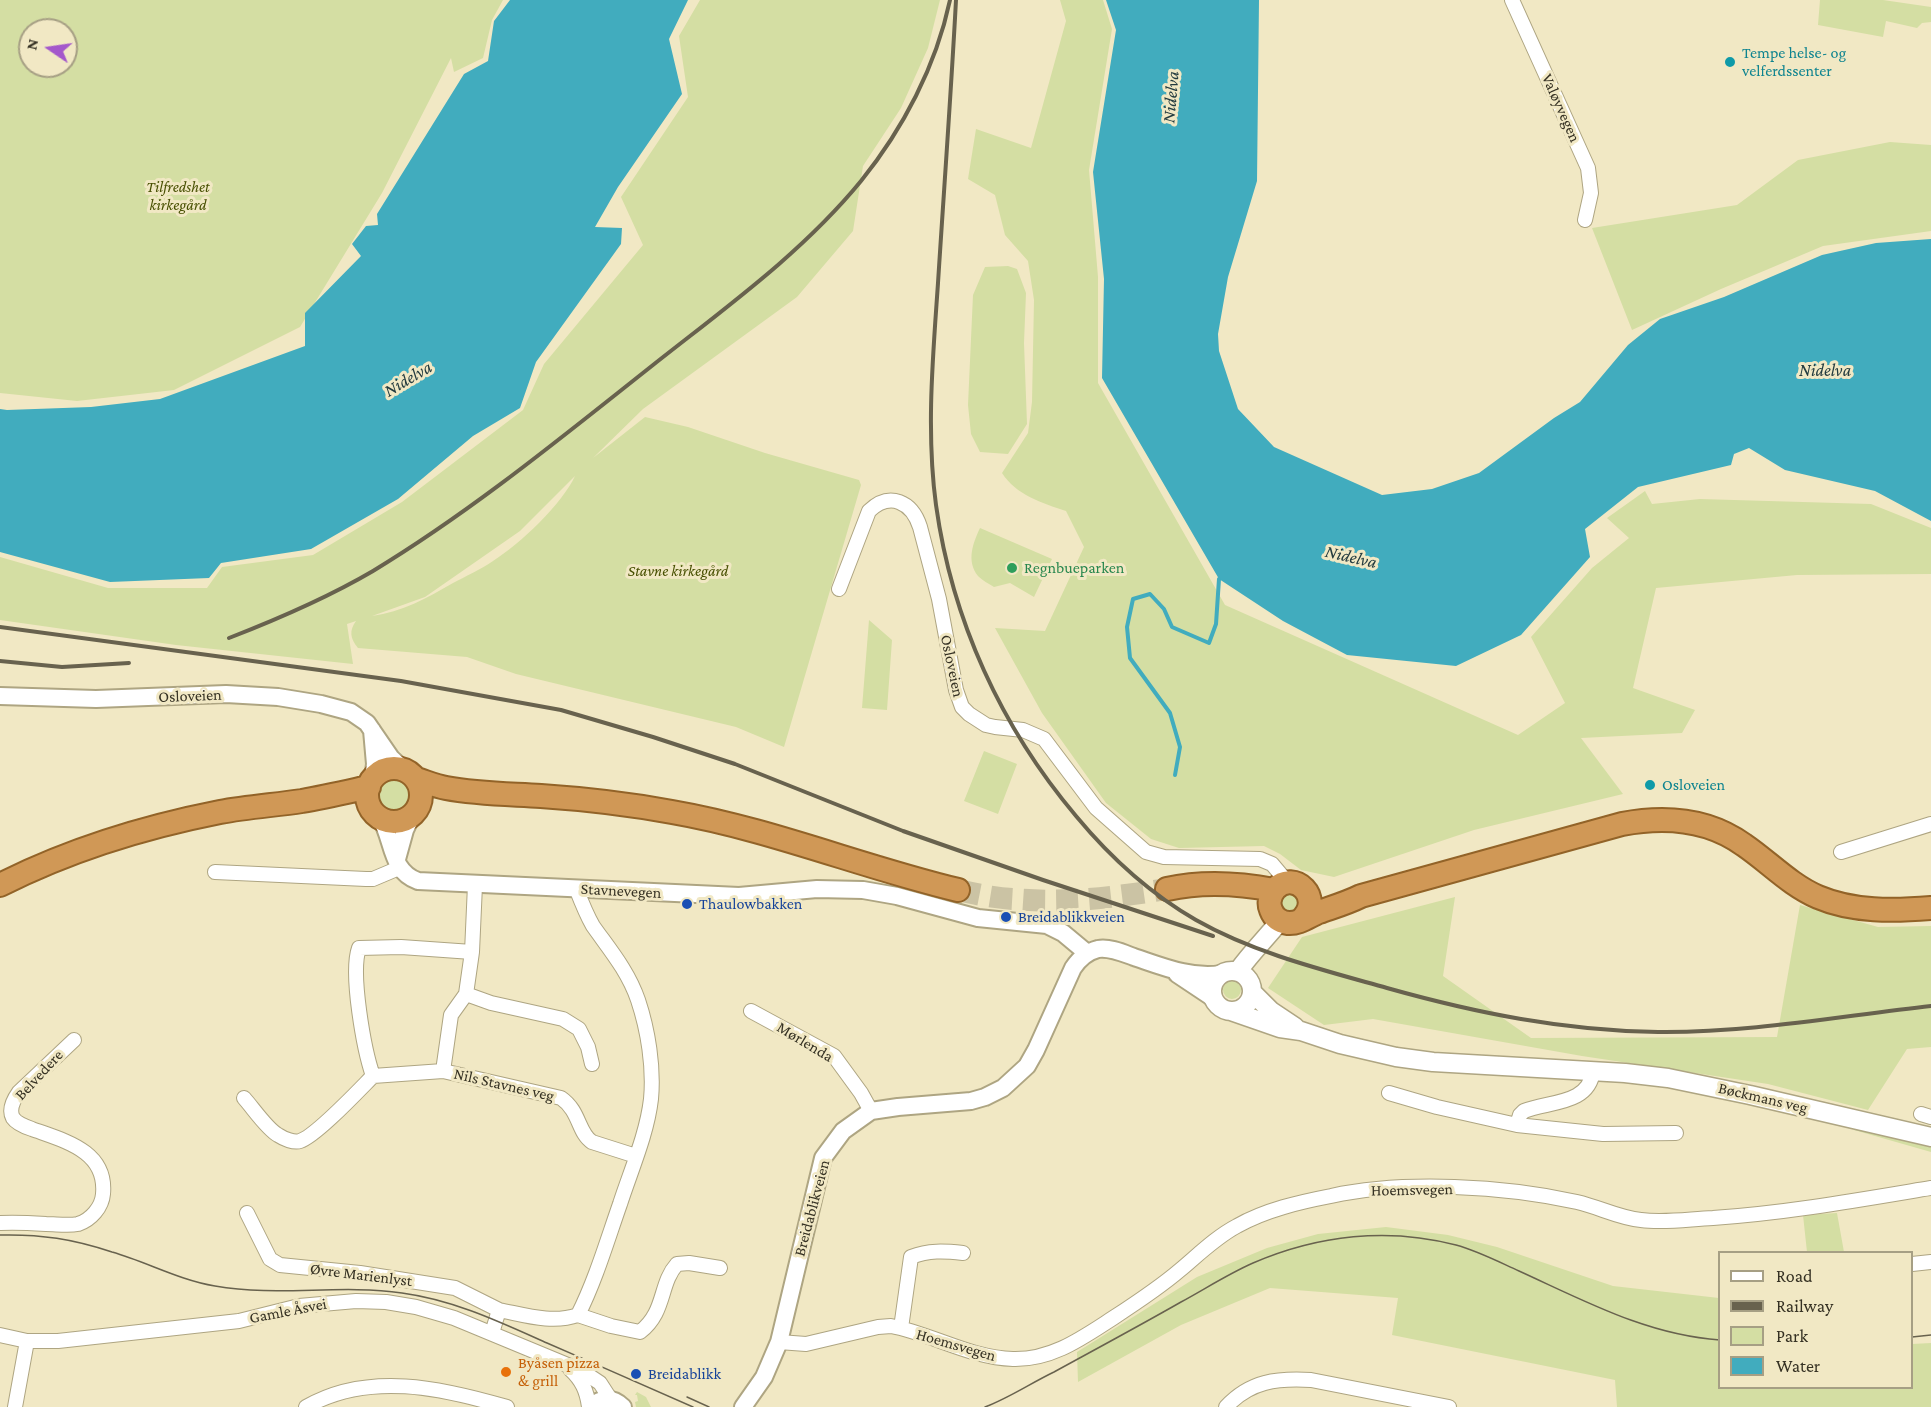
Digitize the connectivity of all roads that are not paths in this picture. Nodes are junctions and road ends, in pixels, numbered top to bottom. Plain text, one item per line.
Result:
1 (1512, 0) edge
2 (1585, 220) dead end
3 (840, 589) dead end
4 (0, 696) edge
5 (372, 729) junction
6 (410, 774) junction
7 (371, 783) junction
8 (498, 795) junction
9 (302, 801) junction
10 (414, 812) junction
11 (377, 815) junction
12 (1931, 824) edge
13 (1842, 852) dead end
14 (398, 863) junction
15 (215, 872) dead end
16 (0, 885) edge
17 (475, 885) junction
18 (1224, 886) junction
19 (1289, 887) junction
20 (576, 888) junction
21 (1167, 889) tunnel mouth
22 (958, 890) tunnel mouth
23 (1361, 896) junction
24 (1931, 908) edge
25 (1284, 918) junction
26 (472, 952) junction
27 (1087, 953) junction
28 (1169, 968) junction
29 (1240, 979) junction
30 (466, 994) junction
31 (1213, 998) junction
32 (751, 1011) dead end
33 (1231, 1011) junction
34 (1301, 1031) junction
35 (74, 1040) dead end
36 (592, 1064) dead end
37 (443, 1071) junction
38 (1593, 1071) junction
39 (373, 1076) junction
40 (1389, 1093) dead end
41 (244, 1098) dead end
42 (871, 1112) junction
43 (1517, 1125) junction
44 (1676, 1133) dead end
45 (1931, 1137) edge
46 (636, 1156) junction
47 (1931, 1188) edge
48 (247, 1213) dead end
49 (0, 1223) edge
50 (963, 1253) dead end
51 (1931, 1262) edge
52 (1913, 1264) edge
53 (720, 1268) dead end
54 (498, 1310) junction
55 (578, 1315) junction
56 (901, 1328) junction
57 (492, 1333) junction
58 (0, 1335) edge
59 (27, 1341) junction
60 (779, 1342) junction
61 (566, 1365) junction
62 (617, 1403) edge
63 (482, 1404) edge
64 (15, 1407) edge
65 (306, 1407) edge
66 (507, 1407) edge
67 (590, 1407) edge
68 (743, 1407) edge
69 (1226, 1407) edge
70 (1449, 1407) edge

1 - 2 street, Valøyvegen
3 - 19 street, Osloveien
4 - 5 street, Osloveien
5 - 6 street, Osloveien
5 - 7 street
6 - 7 highway
6 - 8 highway
6 - 10 highway
7 - 9 highway
7 - 11 highway
8 - 10 highway
8 - 22 highway
9 - 11 highway
9 - 16 highway
10 - 11 highway
10 - 14 street
11 - 14 street
12 - 13 street
14 - 15 street
14 - 17 street, Stavnevegen
17 - 20 street, Stavnevegen
17 - 26 street
18 - 19 highway
18 - 21 highway
18 - 25 highway
19 - 23 highway
19 - 25 highway
19 - 25 highway
20 - 27 street, Stavnevegen
20 - 46 street
23 - 24 highway
23 - 25 highway
25 - 29 main road
26 - 30 street
26 - 39 street
27 - 28 street
27 - 42 street, Breidablikveien
28 - 29 street
28 - 31 street
29 - 31 main road
29 - 33 main road
29 - 34 main road, Bøckmans veg
30 - 36 street
30 - 37 street
31 - 33 main road
32 - 42 street, Mørlenda
33 - 34 main road, Bøckmans veg
34 - 38 main road, Bøckmans veg
35 - 49 street, Belvedere
37 - 39 street, Nils Stavnes veg
37 - 46 street, Nils Stavnes veg
38 - 43 street
38 - 45 main road, Bøckmans veg
39 - 41 street
40 - 43 street
42 - 60 street, Breidablikveien
43 - 44 street
46 - 55 street
47 - 56 street, Hoemsvegen
48 - 54 street, Øvre Marienlyst
50 - 56 street, Hoemsvegen
51 - 52 street
53 - 55 street
54 - 55 street
54 - 57 street
56 - 60 street, Hoemsvegen
57 - 59 street, Gamle Åsvei
57 - 61 street, Gamle Åsvei
58 - 59 street, Gamle Åsvei
59 - 64 street
60 - 68 street, Breidablikveien
61 - 62 street, Gamle Åsvei
61 - 67 street, Gamle Åsvei
62 - 67 street
63 - 65 street
63 - 66 street
69 - 70 street

